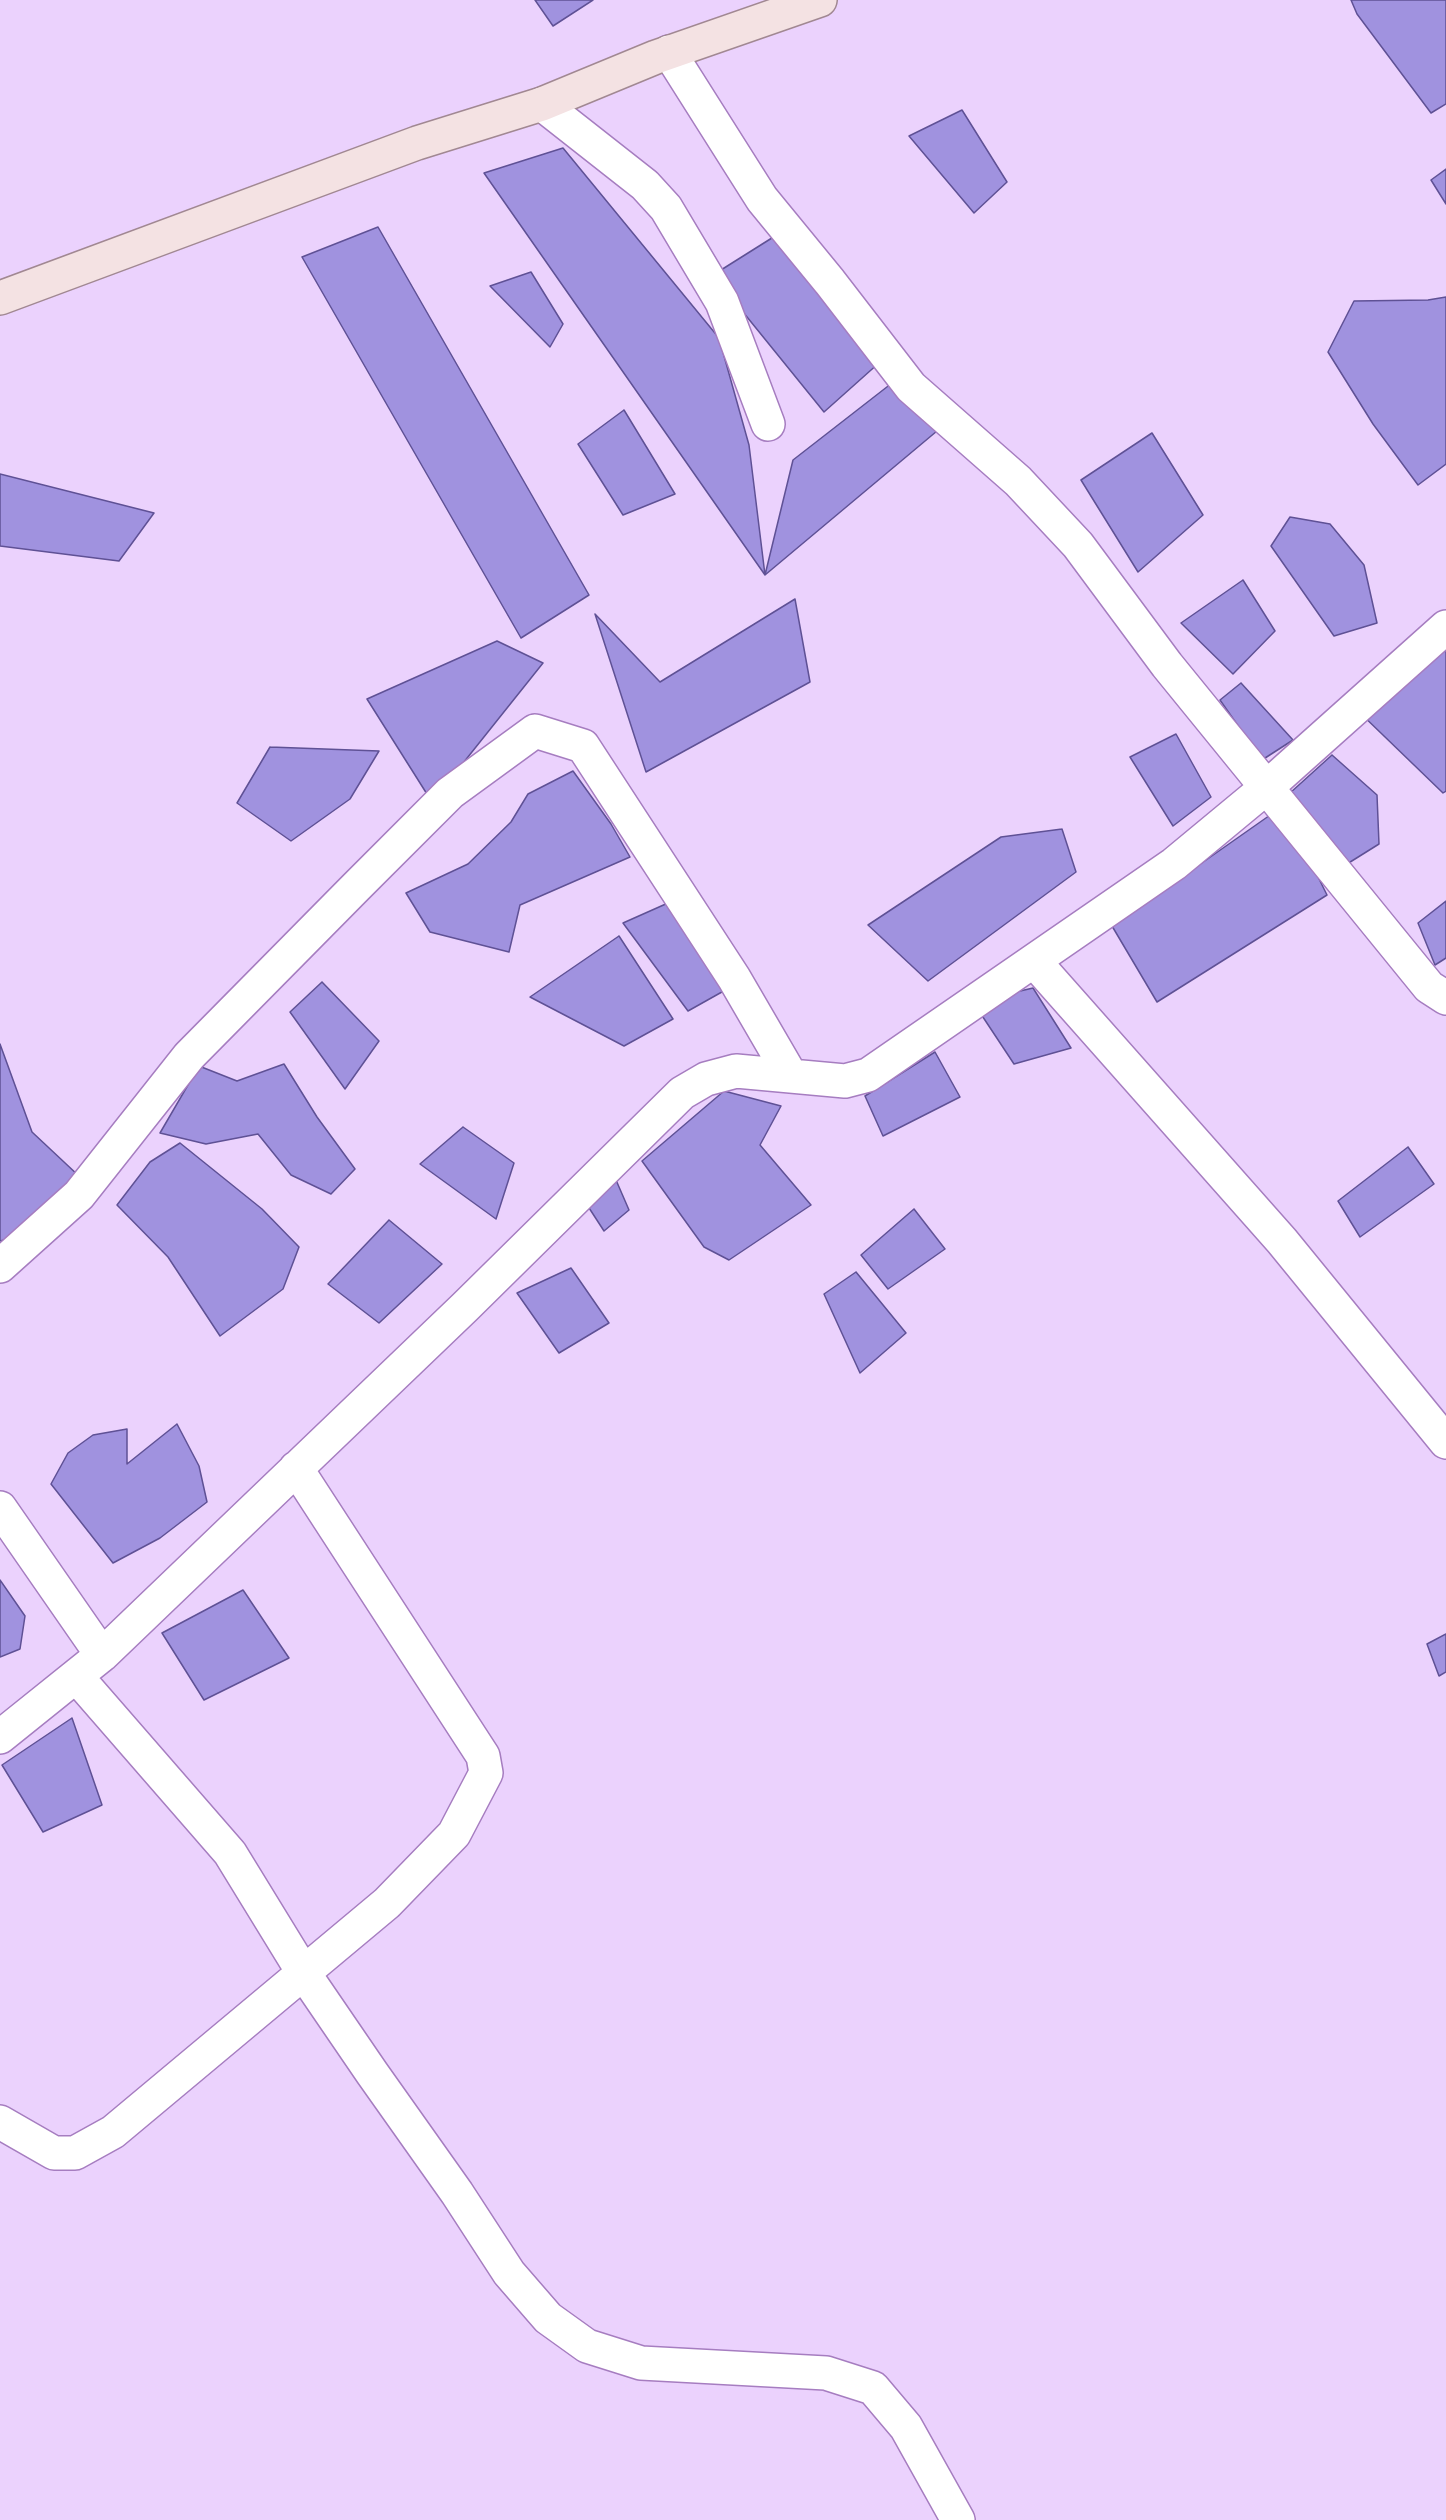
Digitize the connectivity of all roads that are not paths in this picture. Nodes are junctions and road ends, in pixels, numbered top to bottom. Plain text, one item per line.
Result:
1 (820, 0) edge
2 (669, 52) junction
3 (542, 104) junction
4 (0, 298) edge
5 (768, 424) dead end
6 (1446, 627) edge
7 (1267, 787) junction
8 (1034, 961) junction
9 (1446, 998) edge
10 (791, 1077) junction
11 (0, 1266) edge
12 (1446, 1442) edge
13 (296, 1468) junction
14 (0, 1508) edge
15 (102, 1655) junction
16 (76, 1676) junction
17 (0, 1737) edge
18 (303, 1972) junction
19 (0, 2122) edge
20 (958, 2520) edge

1 - 2 main road
2 - 3 main road
2 - 7 street
3 - 4 main road
3 - 5 street
6 - 7 street
7 - 8 street
7 - 9 street
8 - 10 street
8 - 12 street
10 - 11 street
10 - 13 street
13 - 15 street
13 - 18 street
14 - 15 street
15 - 16 street
16 - 17 street
16 - 18 street
18 - 19 street
18 - 20 street

